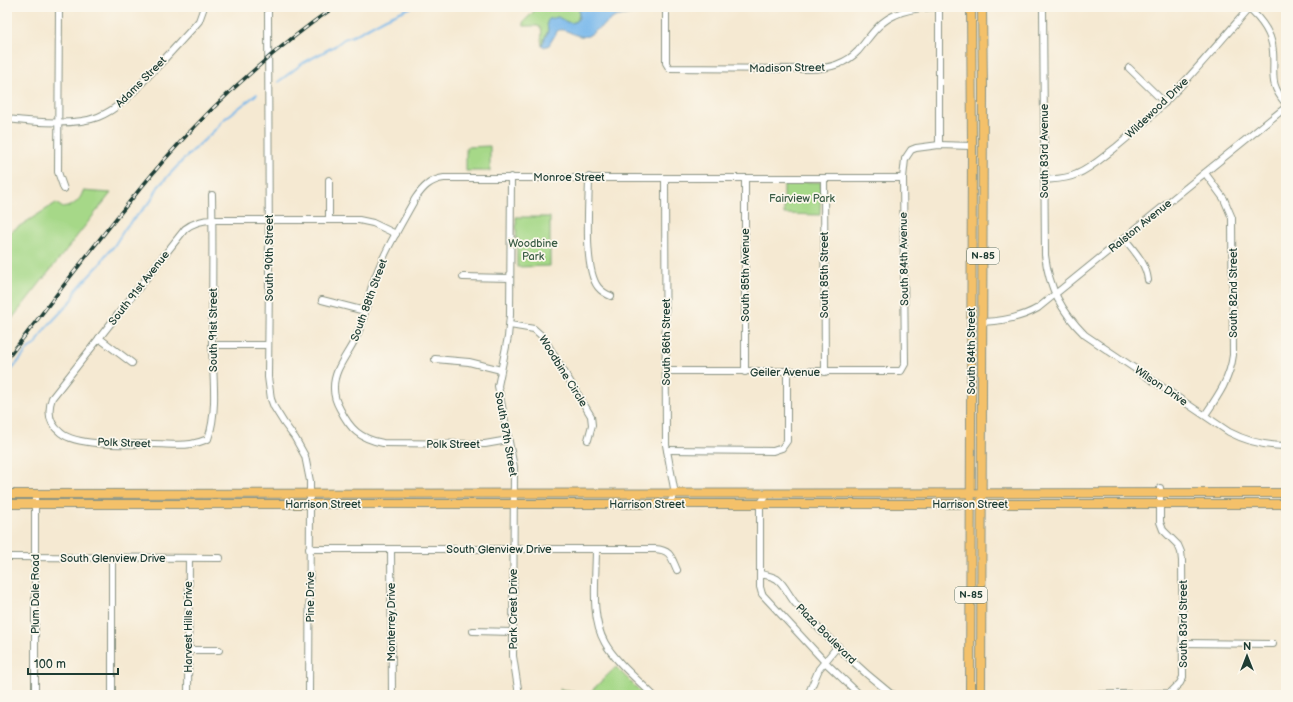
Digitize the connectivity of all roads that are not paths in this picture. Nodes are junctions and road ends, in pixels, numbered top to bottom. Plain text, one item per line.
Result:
1 (59, 7) edge
2 (204, 7) edge
3 (268, 7) edge
4 (666, 7) edge
5 (939, 7) edge
6 (971, 7) edge
7 (982, 7) edge
8 (1043, 7) edge
9 (1249, 8) edge
10 (1130, 68) dead end
11 (1165, 103) junction
12 (1286, 106) edge
13 (7, 119) edge
14 (58, 122) junction
15 (939, 146) junction
16 (972, 146) junction
17 (1205, 173) junction
18 (511, 177) junction
19 (588, 177) junction
20 (665, 178) junction
21 (744, 178) junction
22 (824, 178) junction
23 (903, 178) junction
24 (329, 180) dead end
25 (1044, 180) junction
26 (64, 189) dead end
27 (212, 196) dead end
28 (268, 219) junction
29 (213, 220) junction
30 (329, 220) junction
31 (396, 234) junction
32 (1124, 238) junction
33 (972, 256) junction
34 (463, 278) dead end
35 (510, 278) junction
36 (1148, 280) dead end
37 (1055, 294) junction
38 (611, 296) dead end
39 (322, 300) dead end
40 (365, 311) junction
41 (983, 322) junction
42 (510, 325) junction
43 (99, 338) junction
44 (268, 345) junction
45 (212, 346) junction
46 (435, 359) dead end
47 (132, 363) dead end
48 (903, 369) joint
49 (500, 370) junction
50 (666, 371) junction
51 (745, 372) junction
52 (787, 372) junction
53 (824, 372) junction
54 (1204, 415) junction
55 (50, 417) joint
56 (208, 439) joint
57 (508, 440) junction
58 (588, 440) dead end
59 (374, 442) joint
60 (1286, 446) edge
61 (667, 450) junction
62 (1161, 491) junction
63 (1286, 493) edge
64 (7, 494) edge
65 (35, 494) junction
66 (675, 494) junction
67 (767, 494) junction
68 (971, 494) junction
69 (983, 494) junction
70 (310, 499) junction
71 (514, 499) junction
72 (7, 504) edge
73 (35, 504) junction
74 (669, 504) junction
75 (760, 504) junction
76 (971, 504) junction
77 (983, 504) junction
78 (1161, 504) junction
79 (1286, 504) edge
80 (309, 549) junction
81 (391, 549) junction
82 (514, 549) junction
83 (596, 549) junction
84 (7, 557) edge
85 (35, 558) junction
86 (112, 558) junction
87 (189, 558) junction
88 (220, 558) dead end
89 (677, 570) dead end
90 (760, 574) junction
91 (473, 631) dead end
92 (513, 632) junction
93 (1183, 643) junction
94 (1273, 644) dead end
95 (838, 646) junction
96 (188, 650) junction
97 (219, 650) dead end
98 (825, 662) junction
99 (34, 695) edge
100 (112, 695) edge
101 (188, 695) edge
102 (309, 695) edge
103 (392, 695) edge
104 (519, 695) edge
105 (653, 695) edge
106 (808, 695) edge
107 (860, 695) edge
108 (892, 695) edge
109 (970, 695) edge
110 (981, 695) edge
111 (1076, 695) edge

1 - 14 street
2 - 14 street, Adams Street
3 - 28 street, South 90th Street
4 - 5 street, Madison Street
5 - 6 street, Madison Street
5 - 15 street
6 - 7 street, Madison Street
6 - 16 main road, South 84th Street / N-85
7 - 41 main road, South 84th Street / N-85
8 - 25 street, South 83rd Avenue
9 - 11 street, Wildewood Drive
9 - 12 street
10 - 11 street
11 - 25 street, Wildewood Drive
12 - 17 street, Ralston Avenue
13 - 14 street, Adams Street
14 - 26 street
15 - 16 street
15 - 23 street, South 84th Avenue
16 - 33 main road, South 84th Street / N-85
17 - 32 street, Ralston Avenue
17 - 54 street, South 82nd Street
18 - 19 street, Monroe Street
18 - 31 street, Monroe Street
18 - 35 street, South 87th Street
19 - 20 street, Monroe Street
19 - 38 street
20 - 21 street, Monroe Street
20 - 50 street, South 86th Street
21 - 22 street, Monroe Street
21 - 51 street, South 85th Avenue
22 - 23 street, Monroe Street
22 - 53 street, South 85th Street
23 - 48 street, South 84th Avenue
24 - 30 street
25 - 37 street, South 83rd Avenue
27 - 29 street, South 91st Street
28 - 29 street, South 91st Avenue
28 - 30 street
28 - 44 street, South 90th Street
29 - 43 street, South 91st Avenue
29 - 45 street, South 91st Street
30 - 31 street
31 - 40 street, South 88th Street
32 - 36 street
32 - 37 street, Ralston Avenue
33 - 41 main road
33 - 68 main road, South 84th Street / N-85
34 - 35 street
35 - 42 street, South 87th Street
37 - 41 street, Ralston Avenue
37 - 54 street, Wilson Drive
39 - 40 street
40 - 59 street, South 88th Street
41 - 69 main road, South 84th Street / N-85
42 - 49 street, South 87th Street
42 - 58 street, Woodbine Circle
43 - 47 street
43 - 55 street, South 91st Avenue
44 - 45 street
44 - 70 street, South 90th Street
45 - 56 street, South 91st Street
46 - 49 street
48 - 53 street, Geiler Avenue
49 - 57 street, South 87th Street
50 - 51 street, Geiler Avenue
50 - 61 street, South 86th Street
51 - 52 street, Geiler Avenue
52 - 53 street, Geiler Avenue
52 - 61 street
54 - 60 street, Wilson Drive
55 - 56 street, Polk Street
57 - 59 street, Polk Street
57 - 71 street, South 87th Street
61 - 66 street, South 86th Street
62 - 63 main road, Harrison Street
62 - 69 main road, Harrison Street
62 - 78 street, South 83rd Street
64 - 65 main road, Harrison Street
65 - 70 main road, Harrison Street
65 - 73 street, Plum Dale Road
66 - 67 main road, Harrison Street
66 - 71 main road, Harrison Street
66 - 74 street
67 - 68 main road, Harrison Street
67 - 75 street
68 - 69 main road, Harrison Street
68 - 76 main road, South 84th Street / N-85
69 - 77 main road, South 84th Street / N-85
70 - 71 main road, Harrison Street
70 - 73 main road, Harrison Street
70 - 80 street, Pine Drive
71 - 74 main road, Harrison Street
71 - 82 street, Park Crest Drive
72 - 73 main road, Harrison Street
73 - 85 street, Plum Dale Road
74 - 75 main road, Harrison Street
75 - 76 main road, Harrison Street
75 - 90 street
76 - 77 main road, Harrison Street
76 - 109 main road, South 84th Street / N-85
77 - 78 main road, Harrison Street
77 - 110 main road, South 84th Street / N-85
78 - 79 main road, Harrison Street
78 - 93 street, South 83rd Street
80 - 81 street, South Glenview Drive
80 - 102 street, Pine Drive
81 - 82 street, South Glenview Drive
81 - 103 street, Monterrey Drive
82 - 83 street, South Glenview Drive
82 - 92 street, Park Crest Drive
83 - 89 street, South Glenview Drive
83 - 105 street
84 - 85 street, South Glenview Drive
85 - 86 street, South Glenview Drive
85 - 99 street, Plum Dale Road
86 - 87 street, South Glenview Drive
86 - 100 street
87 - 88 street, South Glenview Drive
87 - 96 street, Harvest Hills Drive
90 - 95 street, Plaza Boulevard
90 - 98 street
91 - 92 street
92 - 104 street, Park Crest Drive
93 - 94 street
93 - 111 street, South 83rd Street
95 - 98 street
95 - 108 street, Plaza Boulevard
96 - 97 street
96 - 101 street, Harvest Hills Drive
98 - 106 street
98 - 107 street

